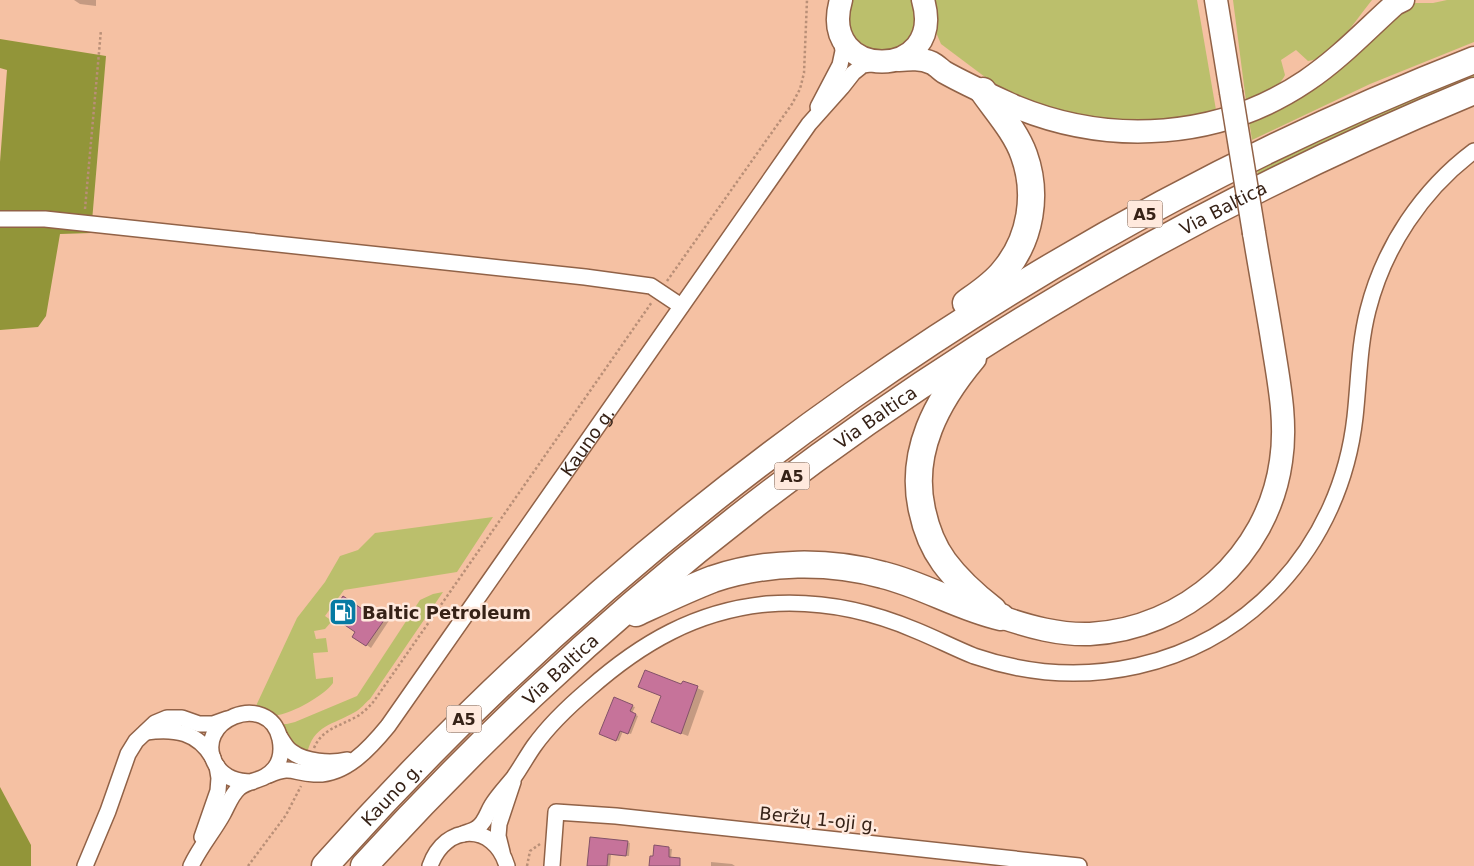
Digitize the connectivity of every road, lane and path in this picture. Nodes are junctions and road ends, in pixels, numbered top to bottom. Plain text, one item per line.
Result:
1 (807, 0) edge
2 (841, 0) edge
3 (1216, 0) edge
4 (1382, 0) edge
5 (1403, 0) edge
6 (925, 11) edge
7 (101, 30) dead end
8 (842, 37) junction
9 (1349, 47) junction
10 (1474, 60) edge
11 (889, 61) junction
12 (983, 91) junction
13 (1474, 91) edge
14 (809, 124) junction
15 (1474, 152) edge
16 (0, 218) edge
17 (84, 223) junction
18 (660, 291) junction
19 (681, 306) junction
20 (987, 341) junction
21 (836, 407) junction
22 (613, 582) joint
23 (1001, 617) junction
24 (608, 626) junction
25 (227, 719) junction
26 (146, 732) junction
27 (280, 737) junction
28 (215, 762) junction
29 (308, 766) junction
30 (269, 775) junction
31 (515, 776) junction
32 (252, 782) junction
33 (463, 834) junction
34 (554, 842) junction
35 (505, 858) edge
36 (193, 861) edge
37 (84, 866) edge
38 (248, 866) edge
39 (325, 866) edge
40 (364, 866) edge
41 (430, 866) edge
42 (518, 866) edge
43 (527, 866) edge
44 (552, 866) edge
45 (1079, 866) edge

1 - 18 path
2 - 8 main road
3 - 23 main road, bridge
4 - 9 main road
5 - 9 main road
6 - 11 main road
6 - 12 main road
7 - 17 path
8 - 11 main road
8 - 14 street, Kauno g.
9 - 12 main road
10 - 21 highway, Via Baltica / A5
11 - 12 main road
11 - 14 street, Kauno g.
12 - 21 highway
13 - 20 highway, Via Baltica / A5
14 - 19 street, Kauno g.
15 - 31 street
16 - 17 street
17 - 18 street
18 - 19 street
18 - 29 path
19 - 29 street, Kauno g.
20 - 23 highway
20 - 24 highway, Via Baltica / A5
21 - 22 highway, Via Baltica / A5
22 - 39 highway, Kauno g. / A5
23 - 24 highway
24 - 40 highway, Via Baltica / A5
25 - 26 street
25 - 27 street
25 - 28 street
26 - 28 street
26 - 37 street
27 - 29 street
27 - 30 street
28 - 32 street
28 - 36 street
29 - 30 street
29 - 38 path
30 - 32 street
31 - 33 street
31 - 35 street
32 - 36 street
33 - 35 street
33 - 41 street
34 - 43 path
34 - 44 street
34 - 45 street, Beržų 1-oji g.
35 - 42 street

